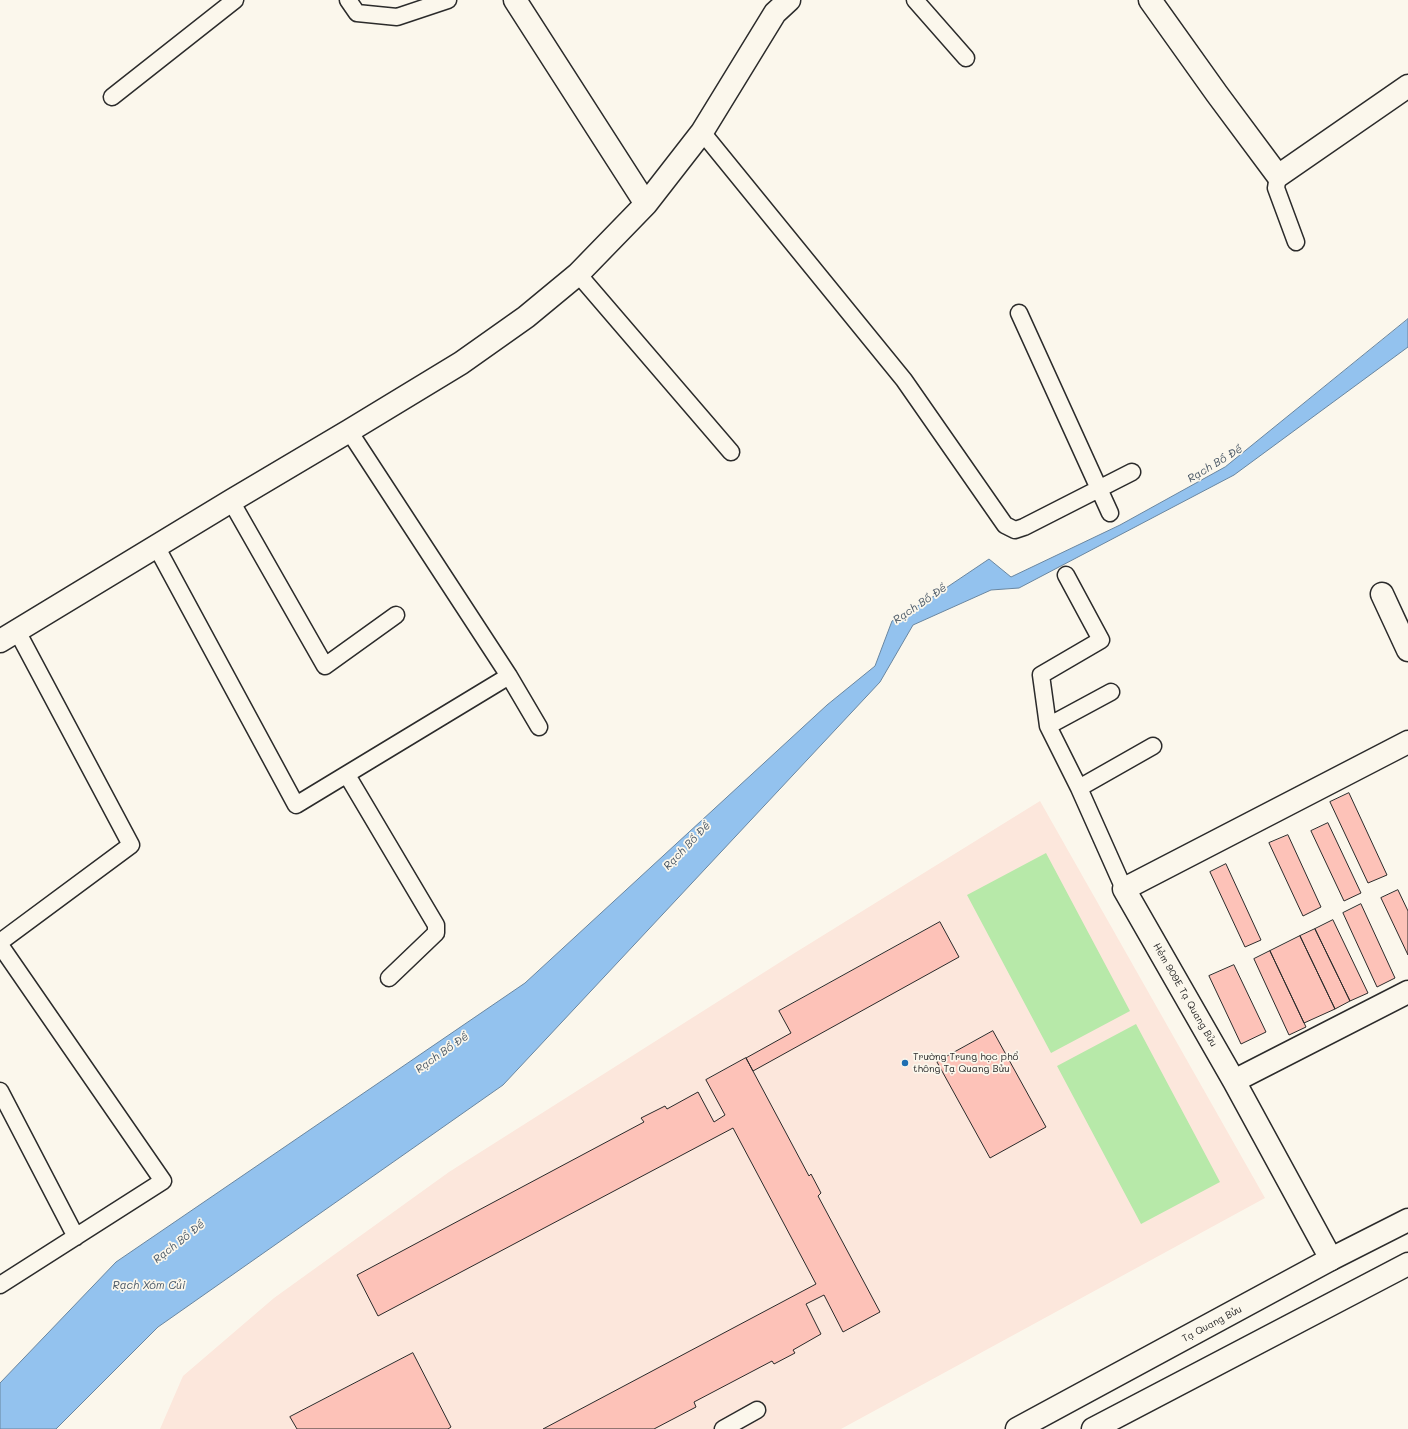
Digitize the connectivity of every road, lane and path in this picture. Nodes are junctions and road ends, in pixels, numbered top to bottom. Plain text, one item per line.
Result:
1 (235, 0) edge
2 (348, 0) edge
3 (448, 0) edge
4 (515, 0) edge
5 (789, 0) edge
6 (915, 0) edge
7 (1150, 0) edge
8 (966, 58) dead end
9 (1408, 86) edge
10 (112, 97) dead end
11 (702, 132) junction
12 (1278, 176) junction
13 (646, 204) junction
14 (1296, 242) dead end
15 (578, 274) junction
16 (1019, 313) dead end
17 (349, 431) junction
18 (731, 452) dead end
19 (1132, 472) dead end
20 (1098, 489) junction
21 (230, 501) junction
22 (1110, 513) dead end
23 (156, 546) junction
24 (1066, 574) dead end
25 (1382, 594) dead end
26 (396, 615) dead end
27 (8, 636) edge
28 (1408, 650) edge
29 (509, 676) junction
30 (1111, 692) dead end
31 (539, 726) dead end
32 (1048, 726) junction
33 (1408, 742) edge
34 (1153, 746) dead end
35 (347, 775) junction
36 (1078, 788) junction
37 (1124, 889) junction
38 (0, 942) edge
39 (0, 945) edge
40 (389, 978) dead end
41 (1408, 992) edge
42 (1234, 1081) junction
43 (0, 1091) edge
44 (1408, 1220) edge
45 (76, 1237) junction
46 (1331, 1259) junction
47 (1408, 1264) edge
48 (0, 1285) edge
49 (757, 1410) dead end
50 (1097, 1428) edge
51 (723, 1429) edge
52 (1017, 1429) edge

1 - 10 lane
2 - 3 lane
4 - 13 street
5 - 11 street
6 - 8 lane
7 - 12 street
9 - 12 street
11 - 13 street
11 - 20 lane
12 - 14 lane
13 - 15 street
15 - 17 street
15 - 18 lane
16 - 20 lane
17 - 21 street
17 - 29 lane
19 - 20 lane
20 - 22 lane
21 - 23 street
21 - 26 lane
23 - 27 street
23 - 35 lane
24 - 32 lane, Hẻm 909E Tạ Quang Bửu
25 - 28 street
27 - 38 lane
29 - 31 lane
29 - 35 lane
30 - 32 lane
32 - 36 lane, Hẻm 909E Tạ Quang Bửu
33 - 37 street
34 - 36 lane
35 - 40 lane
36 - 37 lane, Hẻm 909E Tạ Quang Bửu
37 - 42 street, Hẻm 909E Tạ Quang Bửu
39 - 45 lane
41 - 42 street
42 - 46 street, Hẻm 909E Tạ Quang Bửu
43 - 45 lane
44 - 46 street, Tạ Quang Bửu
45 - 48 lane
46 - 52 street, Tạ Quang Bửu
47 - 50 street
49 - 51 lane

